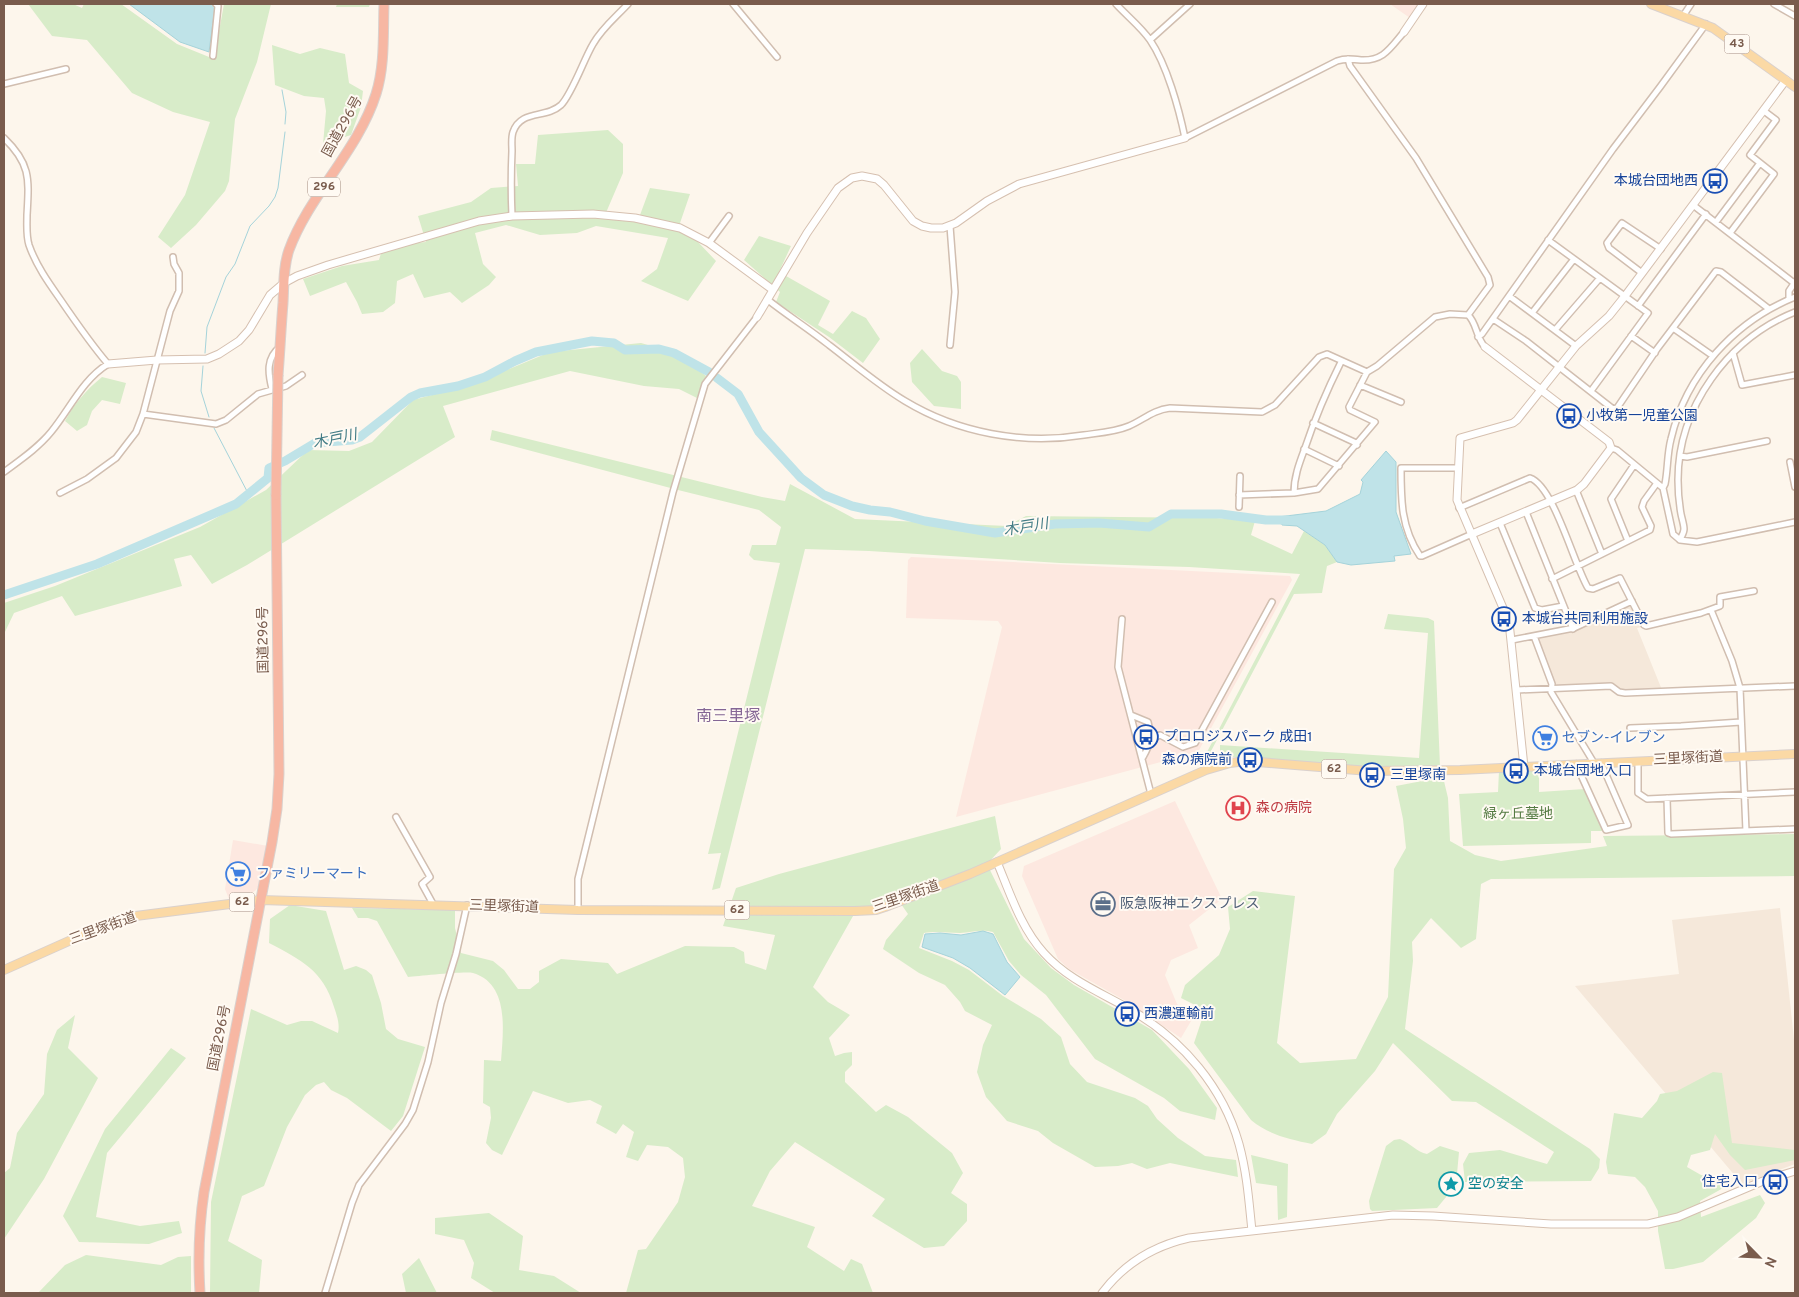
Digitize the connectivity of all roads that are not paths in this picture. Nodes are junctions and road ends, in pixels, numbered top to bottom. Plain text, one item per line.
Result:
1 (216, 4) edge
2 (384, 4) edge
3 (628, 4) edge
4 (733, 4) edge
5 (1116, 4) edge
6 (1190, 4) edge
7 (1423, 4) edge
8 (1651, 4) edge
9 (1691, 4) edge
10 (1774, 4) edge
11 (1683, 16) junction
12 (1795, 16) edge
13 (1706, 24) junction
14 (1404, 32) joint
15 (1150, 40) junction
16 (213, 56) dead end
17 (777, 57) dead end
18 (1348, 59) junction
19 (66, 69) dead end
20 (1786, 80) junction
21 (4, 84) edge
22 (1795, 86) edge
23 (1764, 110) junction
24 (4, 138) edge
25 (1185, 138) junction
26 (1760, 163) junction
27 (1694, 205) junction
28 (1706, 214) junction
29 (512, 216) junction
30 (729, 216) dead end
31 (1716, 222) junction
32 (950, 226) junction
33 (1730, 233) junction
34 (1548, 240) junction
35 (709, 243) junction
36 (1661, 249) junction
37 (173, 257) dead end
38 (1574, 259) junction
39 (1642, 273) junction
40 (1600, 278) junction
41 (284, 283) junction
42 (1795, 283) edge
43 (774, 290) junction
44 (1509, 296) junction
45 (1625, 296) junction
46 (1795, 297) edge
47 (1789, 299) junction
48 (768, 300) junction
49 (1638, 306) junction
50 (1769, 308) junction
51 (1795, 312) edge
52 (1532, 313) junction
53 (1468, 315) junction
54 (756, 317) joint
55 (1493, 319) junction
56 (1673, 328) junction
57 (1555, 330) junction
58 (1631, 336) junction
59 (1478, 337) junction
60 (950, 344) dead end
61 (280, 346) junction
62 (1576, 346) junction
63 (1485, 347) joint
64 (1655, 353) junction
65 (1733, 353) junction
66 (1713, 356) junction
67 (157, 360) junction
68 (1341, 362) junction
69 (108, 364) junction
70 (1560, 368) junction
71 (1367, 372) junction
72 (302, 375) dead end
73 (1795, 375) edge
74 (1360, 385) junction
75 (272, 390) junction
76 (1542, 391) junction
77 (1591, 391) junction
78 (1400, 402) dead end
79 (143, 414) junction
80 (1313, 424) junction
81 (1767, 441) dead end
82 (1357, 445) junction
83 (1611, 448) junction
84 (1304, 449) junction
85 (1680, 456) junction
86 (1790, 462) dead end
87 (1634, 465) junction
88 (1339, 466) junction
89 (1458, 468) junction
90 (4, 472) edge
91 (1240, 476) dead end
92 (1657, 483) junction
93 (1795, 487) edge
94 (1663, 488) junction
95 (1576, 490) junction
96 (60, 493) dead end
97 (1294, 493) junction
98 (1239, 494) junction
99 (1551, 501) junction
100 (1239, 507) dead end
101 (1459, 508) junction
102 (1526, 512) junction
103 (1795, 522) edge
104 (1500, 523) junction
105 (1472, 534) junction
106 (1680, 540) junction
107 (1628, 541) junction
108 (1602, 554) junction
109 (1578, 566) junction
110 (1552, 579) junction
111 (1754, 591) dead end
112 (1272, 602) dead end
113 (1632, 602) junction
114 (1563, 606) junction
115 (1711, 610) junction
116 (1122, 619) dead end
117 (1573, 629) junction
118 (1534, 636) junction
119 (1512, 640) junction
120 (1795, 686) edge
121 (1551, 688) junction
122 (1740, 688) junction
123 (1517, 690) junction
124 (1132, 716) junction
125 (1742, 722) junction
126 (1630, 728) dead end
127 (1151, 742) junction
128 (1795, 754) edge
129 (1744, 756) junction
130 (1142, 757) junction
131 (1638, 761) junction
132 (1598, 763) junction
133 (1576, 764) junction
134 (1524, 767) junction
135 (1795, 792) edge
136 (1151, 794) junction
137 (1744, 794) junction
138 (1667, 798) junction
139 (396, 817) dead end
140 (1795, 829) edge
141 (1746, 831) junction
142 (997, 862) junction
143 (261, 900) junction
144 (433, 904) junction
145 (467, 905) junction
146 (578, 910) junction
147 (4, 970) edge
148 (1795, 1171) edge
149 (1252, 1231) junction
150 (200, 1293) edge
151 (325, 1293) edge
152 (1102, 1293) edge

1 - 16 street
2 - 41 highway, 国道296号 / 296
3 - 29 street
4 - 17 street
5 - 15 street
6 - 15 street
7 - 14 street
8 - 11 main road, 43
9 - 11 street
10 - 12 street
11 - 13 main road, 43
13 - 20 main road, 43
13 - 34 street
14 - 18 street
15 - 25 street
18 - 25 street
18 - 53 street
19 - 21 street
20 - 22 main road, 43
20 - 23 street
23 - 26 street
23 - 27 street
24 - 69 street
25 - 32 street
26 - 31 street
26 - 33 street
27 - 28 street
27 - 36 street
28 - 31 street
28 - 49 street
29 - 35 street
29 - 41 street
30 - 35 street
31 - 33 street
32 - 43 street
32 - 60 street
33 - 42 street
34 - 38 street
34 - 44 street
35 - 43 street
36 - 39 street
36 - 39 street
37 - 67 street
38 - 40 street
38 - 52 street
39 - 45 street
40 - 45 street
40 - 57 street
41 - 61 highway, 国道296号 / 296
41 - 67 street
42 - 47 street
43 - 48 street
44 - 52 street
44 - 55 street
45 - 49 street
45 - 62 street
46 - 47 street
47 - 50 street
48 - 54 street
48 - 68 street
49 - 58 street
50 - 56 street
50 - 66 street
51 - 65 street
52 - 57 street
53 - 59 street
53 - 71 street
54 - 146 street
55 - 59 street
55 - 70 street
56 - 64 street
56 - 66 street
57 - 62 street
58 - 64 street
58 - 77 street
59 - 63 street
61 - 75 street
61 - 143 highway, 国道296号 / 296, bridge
62 - 70 street
63 - 76 street
64 - 77 street
65 - 73 street
65 - 85 street
66 - 94 street
67 - 69 street
67 - 79 street
68 - 71 street
68 - 80 street
69 - 90 street
70 - 76 street
70 - 77 street
71 - 74 street
72 - 75 street
74 - 78 street
74 - 82 street
75 - 79 street
76 - 83 street
76 - 89 street
79 - 96 street
80 - 82 street
80 - 84 street
81 - 85 street
82 - 88 street
83 - 87 street
83 - 95 street
84 - 88 street
84 - 97 street
85 - 106 street
86 - 93 street
87 - 92 street
87 - 107 street
88 - 97 street
89 - 101 street
89 - 105 street
91 - 98 street
92 - 94 street
92 - 107 street
94 - 106 street
95 - 99 street
95 - 108 street
97 - 98 street
98 - 100 street
99 - 101 street
99 - 102 street
99 - 109 street
101 - 105 street
102 - 104 street
102 - 110 street
103 - 106 street
104 - 105 street
104 - 114 street
105 - 119 street
107 - 108 street
108 - 109 street
109 - 110 street
109 - 113 street
110 - 114 street
111 - 115 street
112 - 127 street
113 - 115 street
113 - 117 street
114 - 117 street
115 - 122 street
116 - 124 street
117 - 118 street
118 - 119 street
118 - 121 street
119 - 123 street
120 - 122 street
121 - 122 street
121 - 123 street
121 - 132 street
122 - 125 street
123 - 134 street
124 - 127 street
124 - 130 street
125 - 126 street
125 - 129 street
127 - 130 street
128 - 129 main road, 三里塚街道 / 62
129 - 131 main road, 三里塚街道 / 62
129 - 137 street
130 - 136 street
131 - 132 main road, 三里塚街道 / 62
131 - 138 street
132 - 133 main road, 三里塚街道 / 62
132 - 133 street
133 - 134 main road, 三里塚街道 / 62
134 - 136 main road, 三里塚街道 / 62
135 - 137 street
136 - 142 main road, 三里塚街道 / 62
137 - 138 street
137 - 141 street
138 - 141 street
139 - 144 street
140 - 141 street
142 - 146 main road, 三里塚街道 / 62
142 - 149 street
143 - 144 main road, 三里塚街道 / 62
143 - 147 main road, 三里塚街道 / 62
143 - 150 highway, 国道296号 / 296
144 - 145 main road, 三里塚街道 / 62
145 - 146 main road, 三里塚街道 / 62
145 - 151 street
148 - 149 street
149 - 152 street

